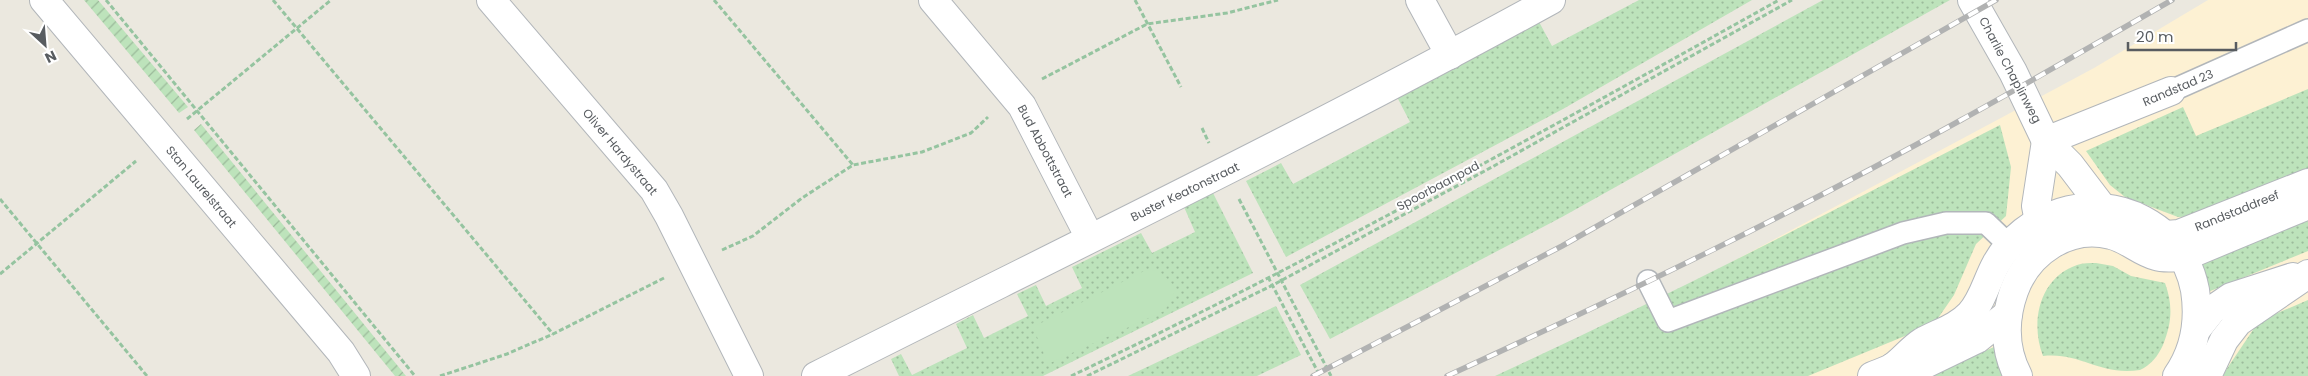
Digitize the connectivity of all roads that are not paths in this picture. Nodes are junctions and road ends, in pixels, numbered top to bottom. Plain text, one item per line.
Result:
1 (44, 0) edge
2 (491, 0) edge
3 (934, 0) edge
4 (1420, 0) edge
5 (1551, 0) edge
6 (1972, 0) edge
7 (2308, 30) edge
8 (1450, 55) junction
9 (2171, 92) joint
10 (2046, 141) junction
11 (2308, 183) edge
12 (2308, 205) edge
13 (2102, 207) junction
14 (2039, 221) junction
15 (2166, 235) junction
16 (1090, 238) junction
17 (2009, 245) junction
18 (2041, 251) junction
19 (2183, 256) junction
20 (2308, 274) edge
21 (1648, 281) dead end
22 (2008, 314) junction
23 (2196, 330) junction
24 (2212, 366) edge
25 (1882, 372) edge
26 (356, 376) edge
27 (749, 376) edge
28 (816, 376) edge
29 (2018, 376) edge
30 (2176, 376) edge

1 - 26 street, Stan Laurelstraat
2 - 27 street, Oliver Hardystraat
3 - 16 street, Bud Abbottstraat
4 - 8 street
5 - 8 street, Buster Keatonstraat
6 - 10 street, Charlie Chaplinweg
7 - 9 lane, Randstad 23
8 - 16 street, Buster Keatonstraat
9 - 10 street, Randstad 23
10 - 13 street, Charlie Chaplinweg
10 - 14 street
11 - 15 street, Randstaddreef
12 - 19 street, Randstaddreef
13 - 14 street
13 - 15 street
14 - 17 street
14 - 18 street
15 - 19 street
16 - 28 street, Buster Keatonstraat
17 - 21 lane
17 - 25 street
18 - 19 street
18 - 22 street
19 - 23 street
20 - 23 street
20 - 24 street
22 - 25 street
22 - 29 street
23 - 30 street

